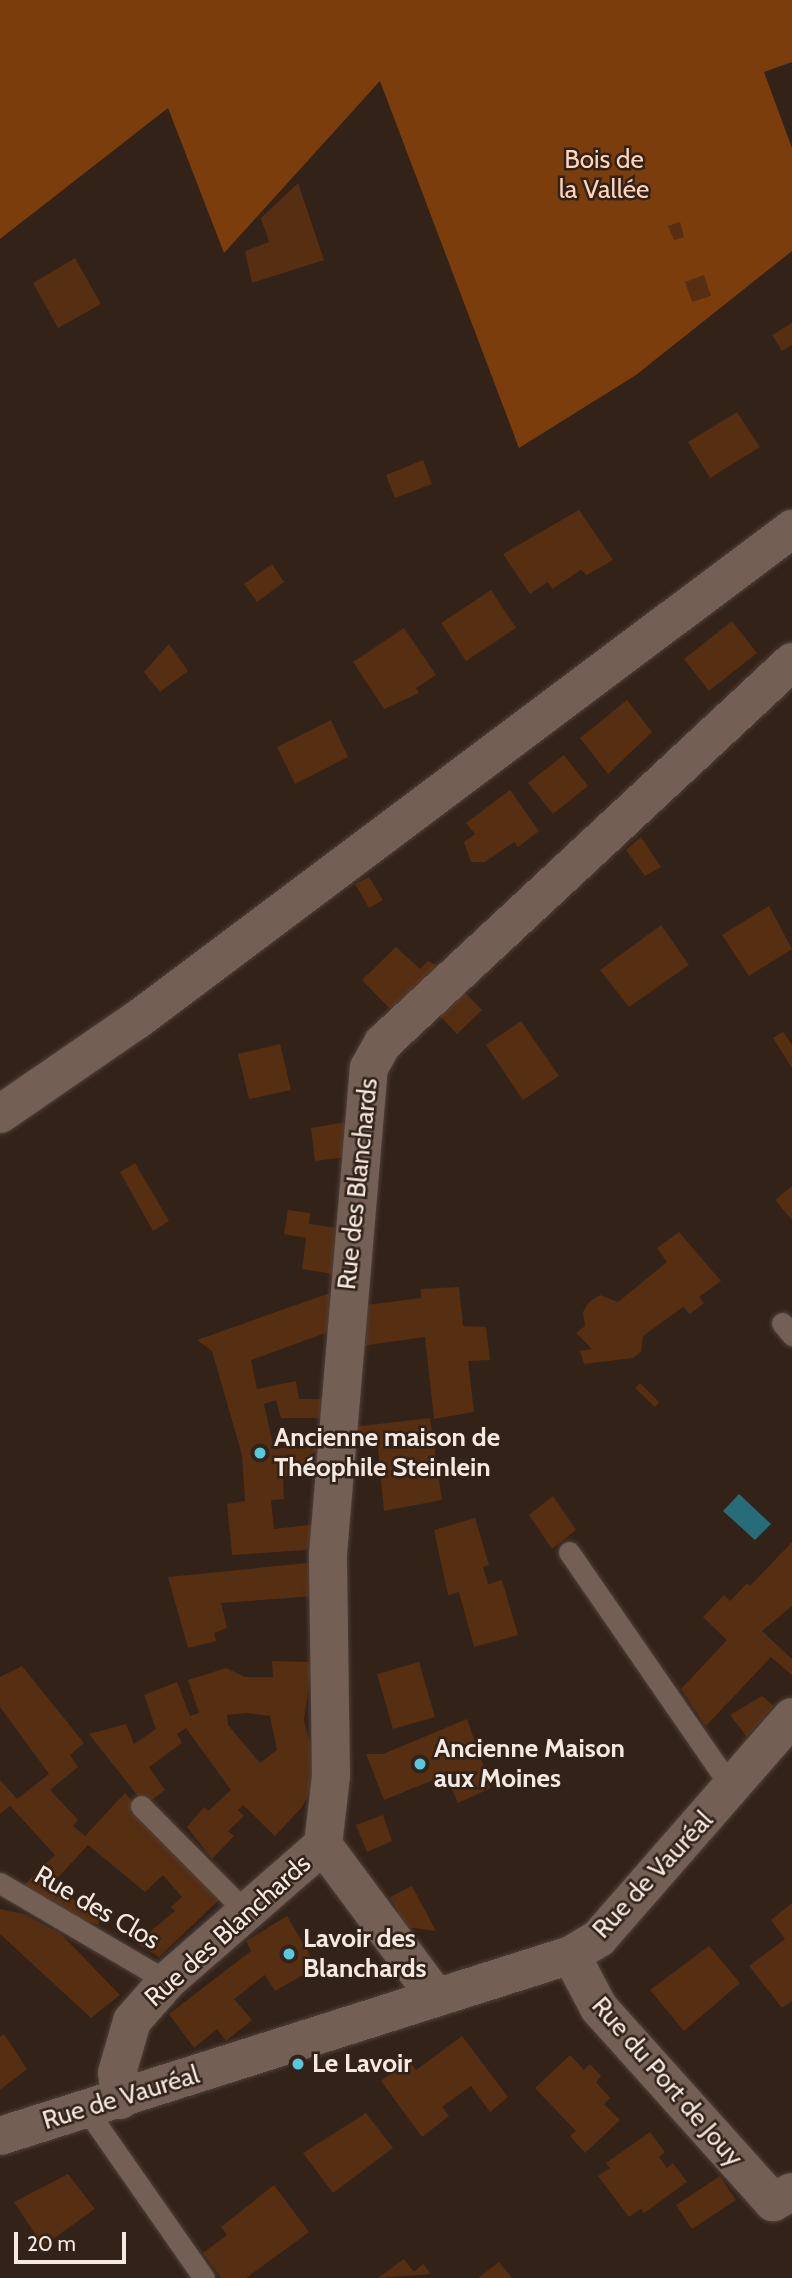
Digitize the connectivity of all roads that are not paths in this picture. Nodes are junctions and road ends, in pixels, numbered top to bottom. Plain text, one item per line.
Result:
1 (792, 529) edge
2 (792, 662) edge
3 (0, 1114) edge
4 (569, 1552) dead end
5 (792, 1717) edge
6 (731, 1787) junction
7 (141, 1806) dead end
8 (323, 1845) junction
9 (0, 1883) edge
10 (245, 1911) junction
11 (571, 1955) junction
12 (167, 1981) junction
13 (436, 1997) junction
14 (103, 2104) junction
15 (0, 2136) edge
16 (782, 2197) edge
17 (204, 2278) edge

1 - 3 street
2 - 8 street, Rue des Blanchards
4 - 6 lane
5 - 6 street, Rue de Vauréal
6 - 11 street, Rue de Vauréal
7 - 10 lane
8 - 10 street, Rue des Blanchards
8 - 13 street, Rue des Blanchards
9 - 12 lane, Rue des Clos
10 - 12 street, Rue des Blanchards
11 - 13 street, Rue de Vauréal
11 - 16 street, Rue du Port de Jouy
12 - 14 street, Rue des Blanchards
13 - 14 street, Rue de Vauréal
14 - 15 street, Rue de Vauréal
14 - 17 lane

